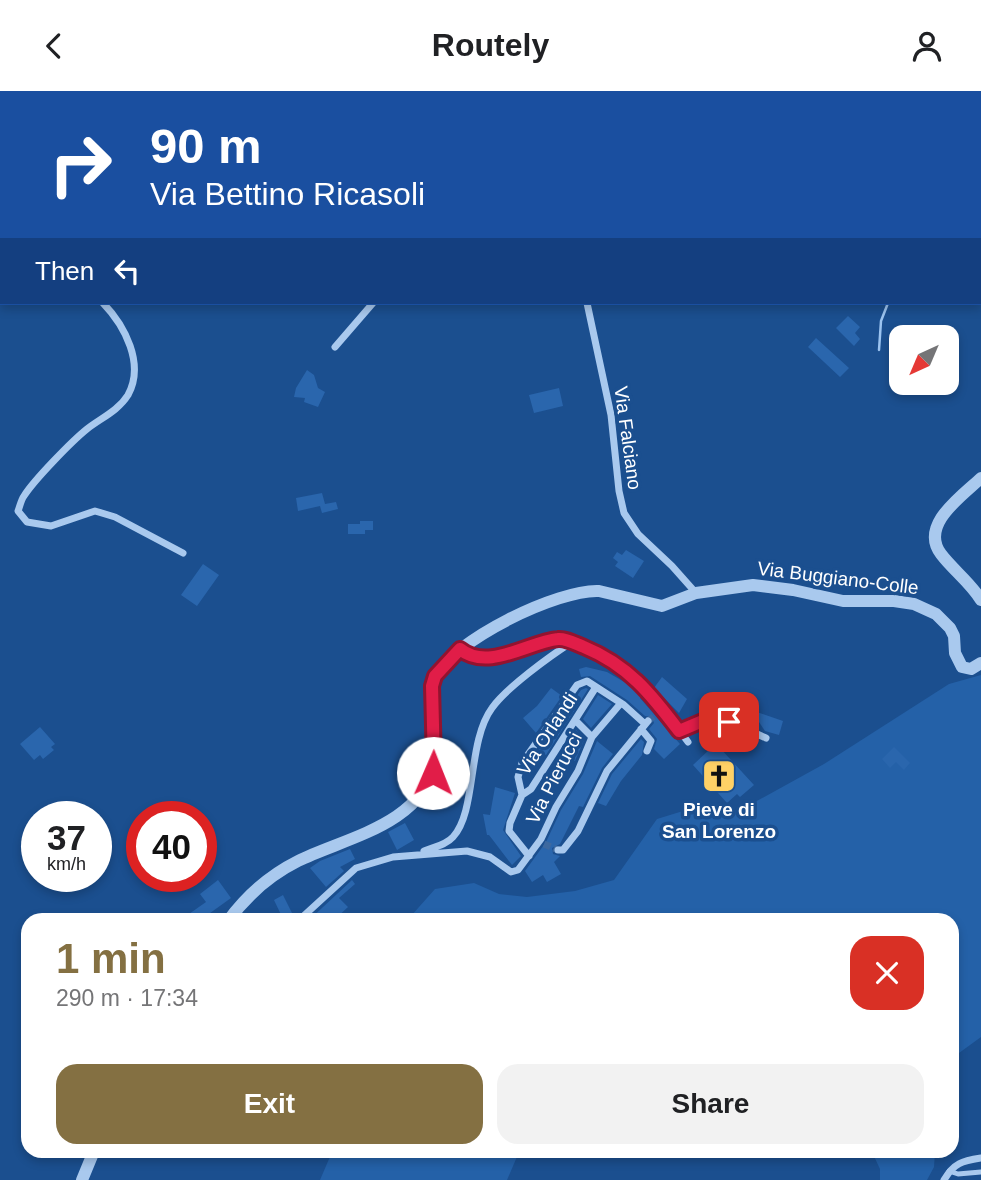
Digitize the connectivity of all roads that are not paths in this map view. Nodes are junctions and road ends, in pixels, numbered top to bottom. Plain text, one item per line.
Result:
1 (105, 305) edge
2 (371, 305) edge
3 (587, 305) edge
4 (335, 347) dead end
5 (981, 478) edge
6 (183, 553) dead end
7 (696, 593) junction
8 (981, 600) edge
9 (572, 642) junction
10 (460, 649) junction
11 (981, 663) edge
12 (596, 687) junction
13 (621, 703) junction
14 (575, 720) junction
15 (645, 724) junction
16 (679, 731) junction
17 (592, 737) junction
18 (766, 738) dead end
19 (688, 742) dead end
20 (647, 751) dead end
21 (522, 795) junction
22 (558, 850) dead end
23 (418, 854) junction
24 (529, 856) junction
25 (235, 913) edge
26 (307, 913) edge
27 (91, 1158) edge
28 (981, 1158) edge
29 (949, 1171) junction
30 (981, 1172) edge
31 (82, 1180) edge
32 (944, 1180) edge

1 - 6 street
2 - 4 street
3 - 7 street, Via Falciano
5 - 8 street
7 - 10 street, Via Buggiano-Colle
7 - 11 street, Via Buggiano-Colle
9 - 10 street
9 - 16 street
9 - 23 street
10 - 25 street, Via Buggiano-Colle
12 - 13 street
12 - 14 street, Via Orlandi
12 - 21 street
13 - 15 street
13 - 17 street, Via Pierucci
14 - 17 street
14 - 21 street, Via Orlandi
15 - 20 street
15 - 22 street
16 - 18 street
16 - 19 street
17 - 24 street, Via Pierucci
21 - 24 street
23 - 24 street, Via Pierucci
23 - 26 street
27 - 31 street
28 - 29 street
29 - 30 lane
29 - 32 street

